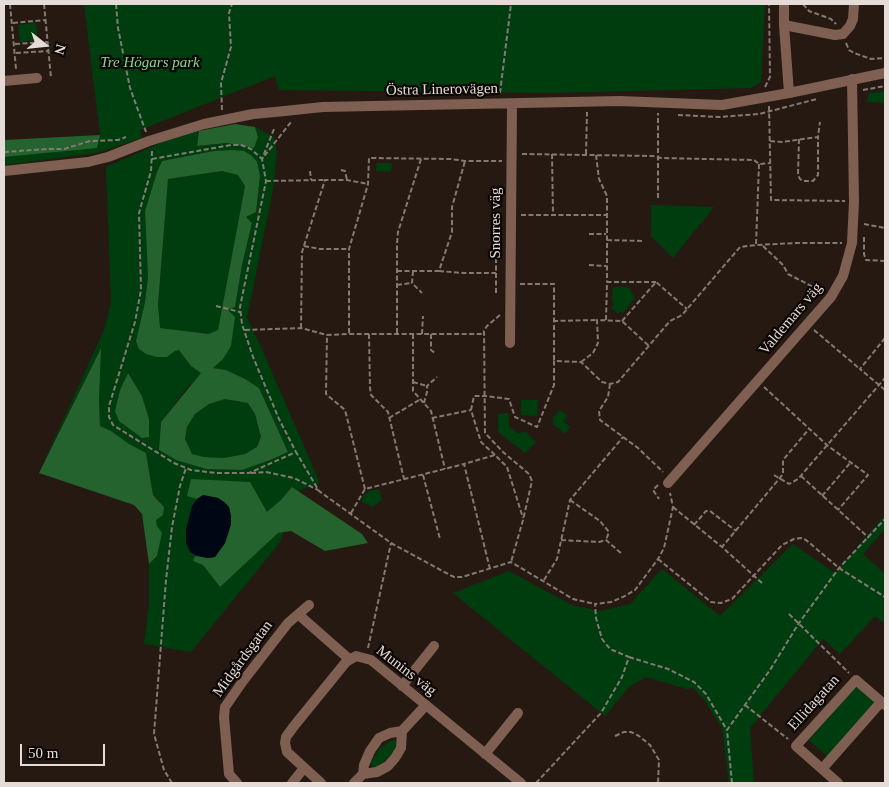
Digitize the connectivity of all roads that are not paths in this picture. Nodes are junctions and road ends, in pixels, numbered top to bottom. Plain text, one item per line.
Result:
1 (784, 4) edge
2 (854, 4) edge
3 (784, 25) junction
4 (885, 74) edge
5 (37, 78) dead end
6 (852, 79) junction
7 (4, 81) edge
8 (789, 93) junction
9 (512, 104) junction
10 (4, 171) edge
11 (510, 343) dead end
12 (669, 479) road end
13 (309, 605) dead end
14 (299, 615) junction
15 (434, 646) dead end
16 (349, 659) junction
17 (402, 686) junction
18 (883, 703) edge
19 (426, 705) junction
20 (518, 713) dead end
21 (402, 732) junction
22 (485, 754) junction
23 (304, 768) junction
24 (822, 769) junction
25 (363, 774) junction
26 (237, 783) edge
27 (292, 783) edge
28 (321, 783) edge
29 (354, 783) edge
30 (520, 783) edge
31 (838, 783) edge

1 - 3 street
2 - 3 street
3 - 8 street
4 - 6 street, Östra Linerovägen
5 - 7 street
6 - 8 street, Östra Linerovägen
6 - 12 street, Valdemars väg
8 - 9 street, Östra Linerovägen
9 - 10 street, Östra Linerovägen
9 - 11 street, Snorres väg
13 - 14 street, Midgårdsgatan
14 - 16 street
14 - 26 street, Midgårdsgatan
15 - 17 street
16 - 17 street, Munins väg
16 - 23 street
17 - 19 street, Munins väg
18 - 24 street, Ellidagatan
18 - 24 street, Ellidagatan
19 - 21 street
19 - 22 street, Munins väg
20 - 22 street
21 - 25 street
21 - 25 street
22 - 30 street, Munins väg
23 - 27 street
23 - 28 street
24 - 31 street, Ellidagatan
25 - 29 street

